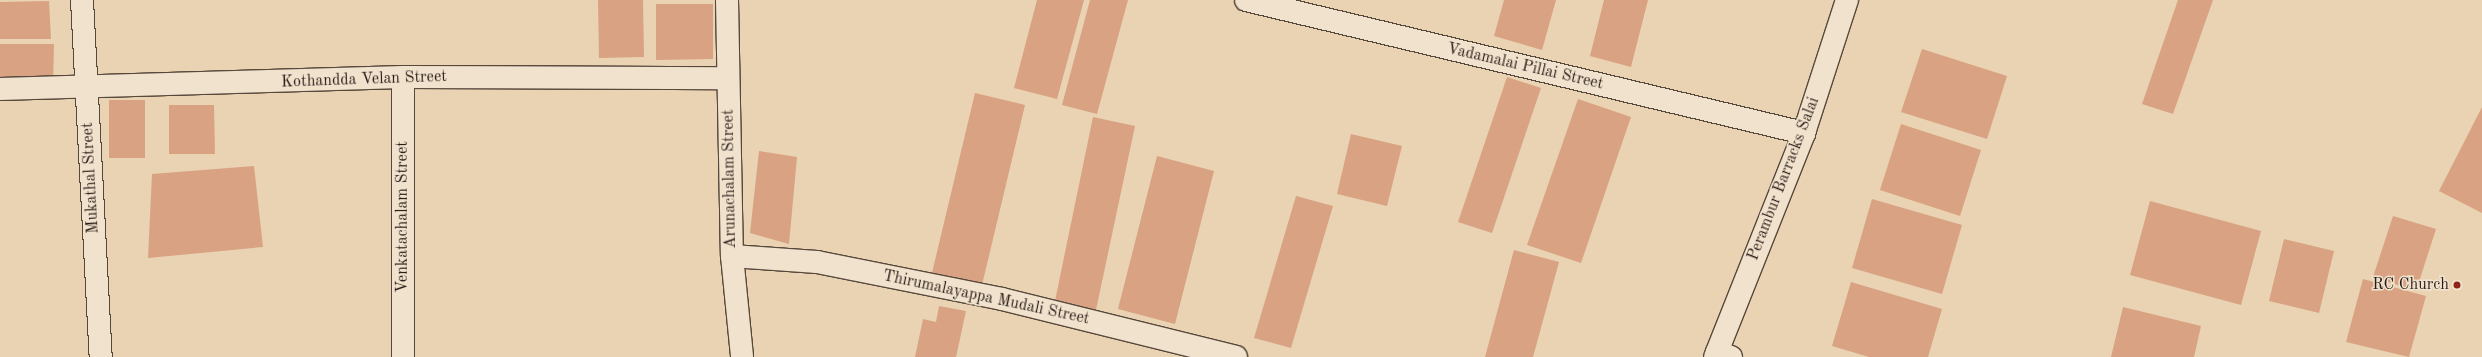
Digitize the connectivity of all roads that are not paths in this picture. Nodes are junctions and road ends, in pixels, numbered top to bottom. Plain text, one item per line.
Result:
1 (82, 0) edge
2 (727, 0) edge
3 (1246, 0) edge
4 (1846, 0) edge
5 (403, 77) junction
6 (728, 78) junction
7 (0, 89) edge
8 (87, 89) junction
9 (1804, 133) junction
10 (732, 256) junction
11 (1721, 356) edge
12 (101, 357) edge
13 (403, 357) edge
14 (742, 357) edge
15 (1236, 357) edge

1 - 8 street, Mukathal Street
2 - 6 street, Arunachalam Street
3 - 9 street, Vadamalai Pillai Street
4 - 9 street, Perambur Barracks Salai
5 - 6 street, Kothandda Velan Street
5 - 8 street, Kothandda Velan Street
5 - 13 street, Venkatachalam Street
6 - 10 street, Arunachalam Street
7 - 8 street, Kothandda Velan Street
8 - 12 street, Mukathal Street
9 - 11 street, Perambur Barracks Salai
10 - 14 street, Arunachalam Street
10 - 15 street, Thirumalayappa Mudali Street

